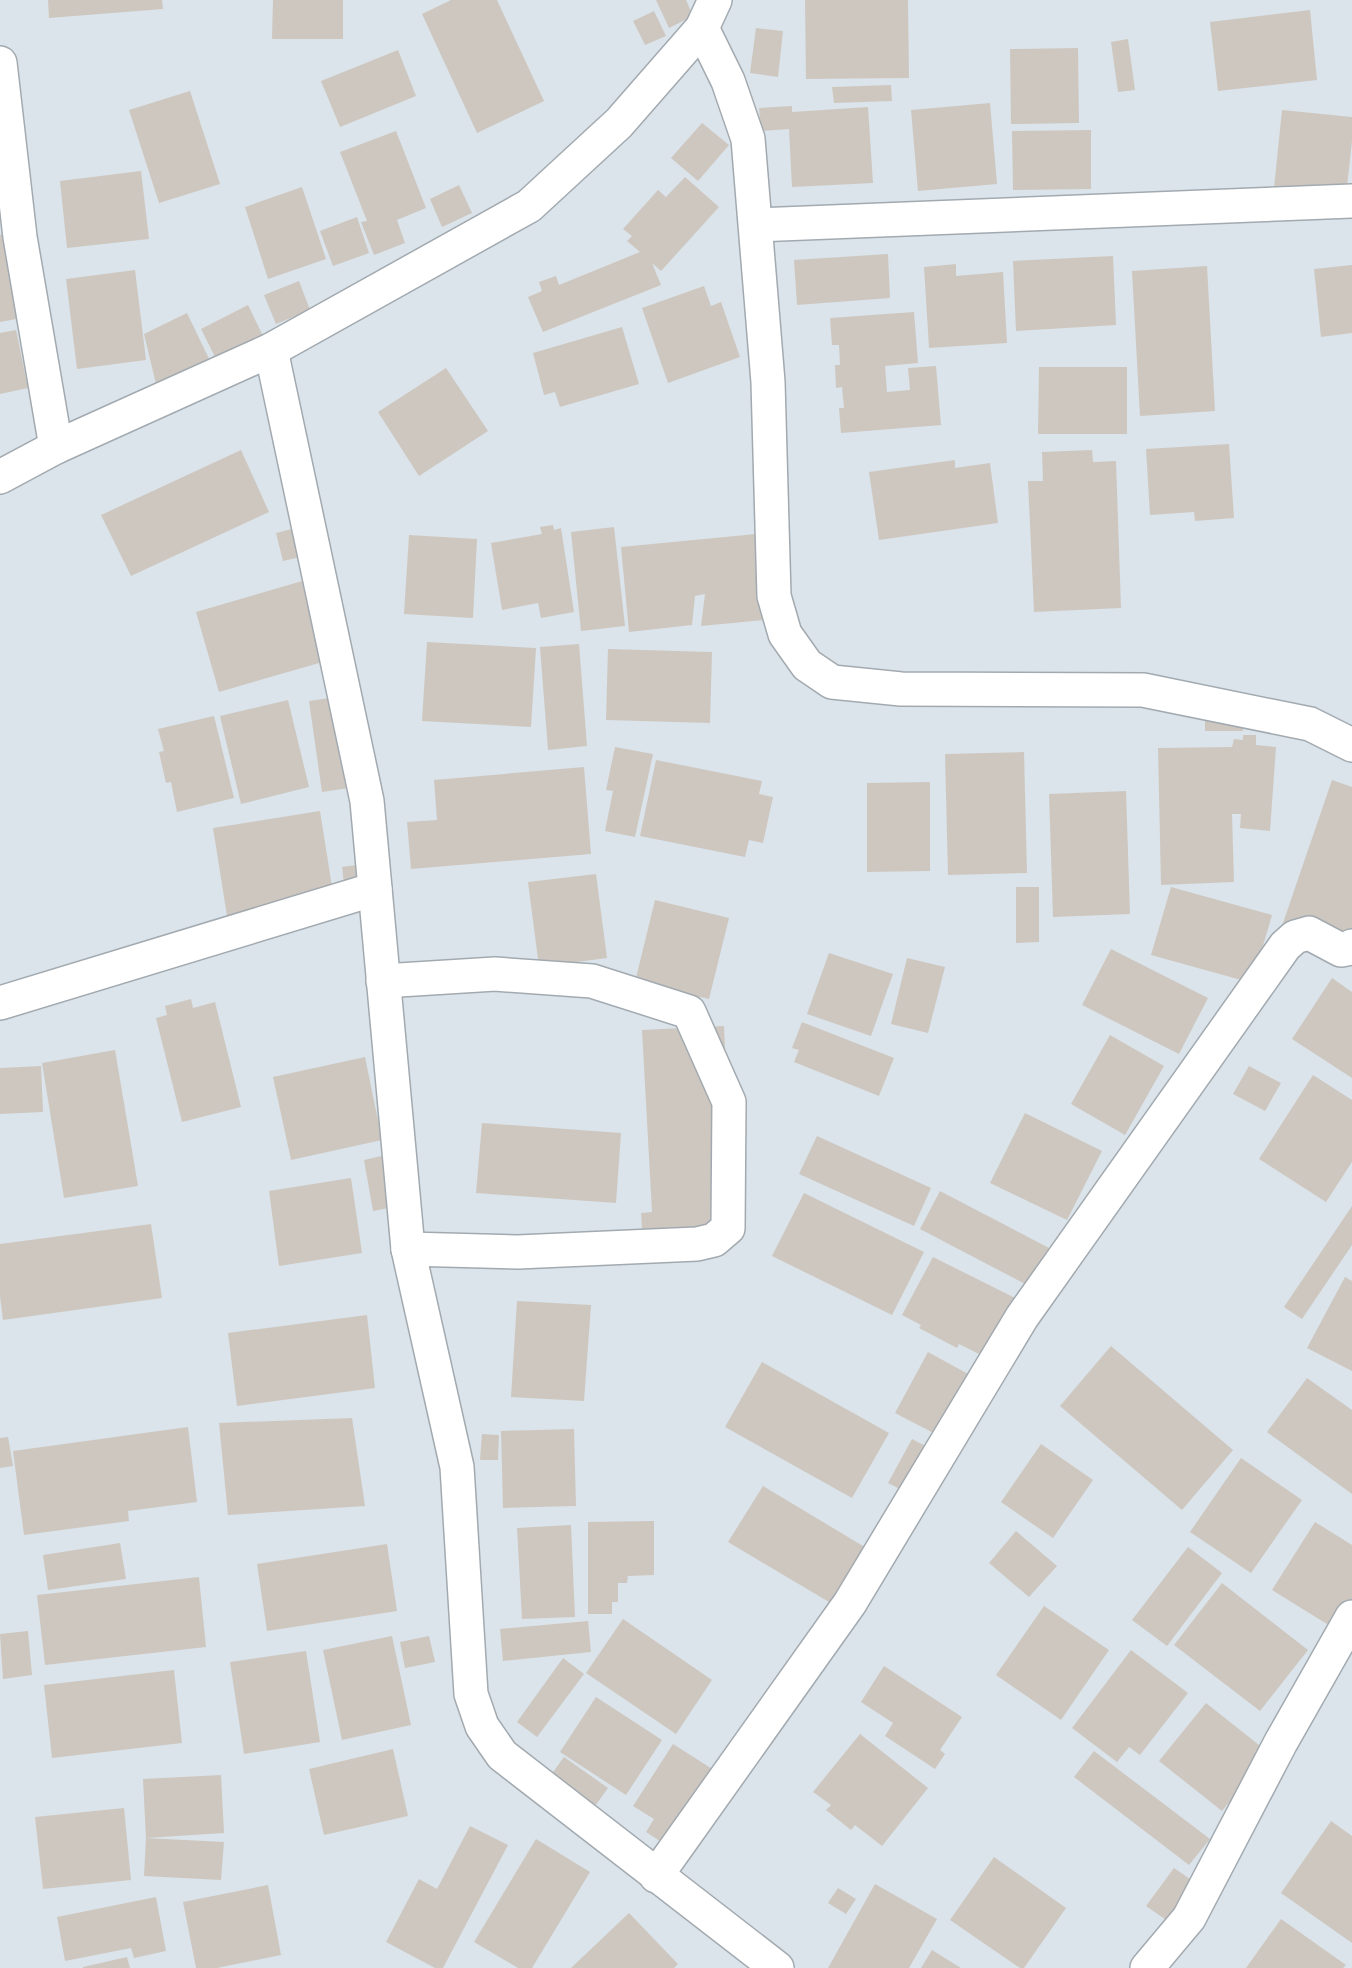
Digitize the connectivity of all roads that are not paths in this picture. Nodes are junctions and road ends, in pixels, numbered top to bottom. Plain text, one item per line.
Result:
1 (709, 14) edge
2 (0, 63) edge
3 (1352, 201) edge
4 (756, 225) junction
5 (271, 350) junction
6 (56, 447) junction
7 (0, 477) edge
8 (1352, 745) edge
9 (375, 889) junction
10 (1352, 946) edge
11 (383, 981) junction
12 (0, 1003) edge
13 (408, 1250) junction
14 (1352, 1617) edge
15 (656, 1876) junction
16 (777, 1968) edge
17 (1147, 1968) edge

1 - 4 street
1 - 5 street
2 - 6 street
3 - 4 street
4 - 8 street
5 - 6 street
5 - 9 street
6 - 7 street
9 - 11 street
9 - 12 street
10 - 15 street
11 - 13 street
11 - 13 street
13 - 15 street
14 - 17 street
15 - 16 street

